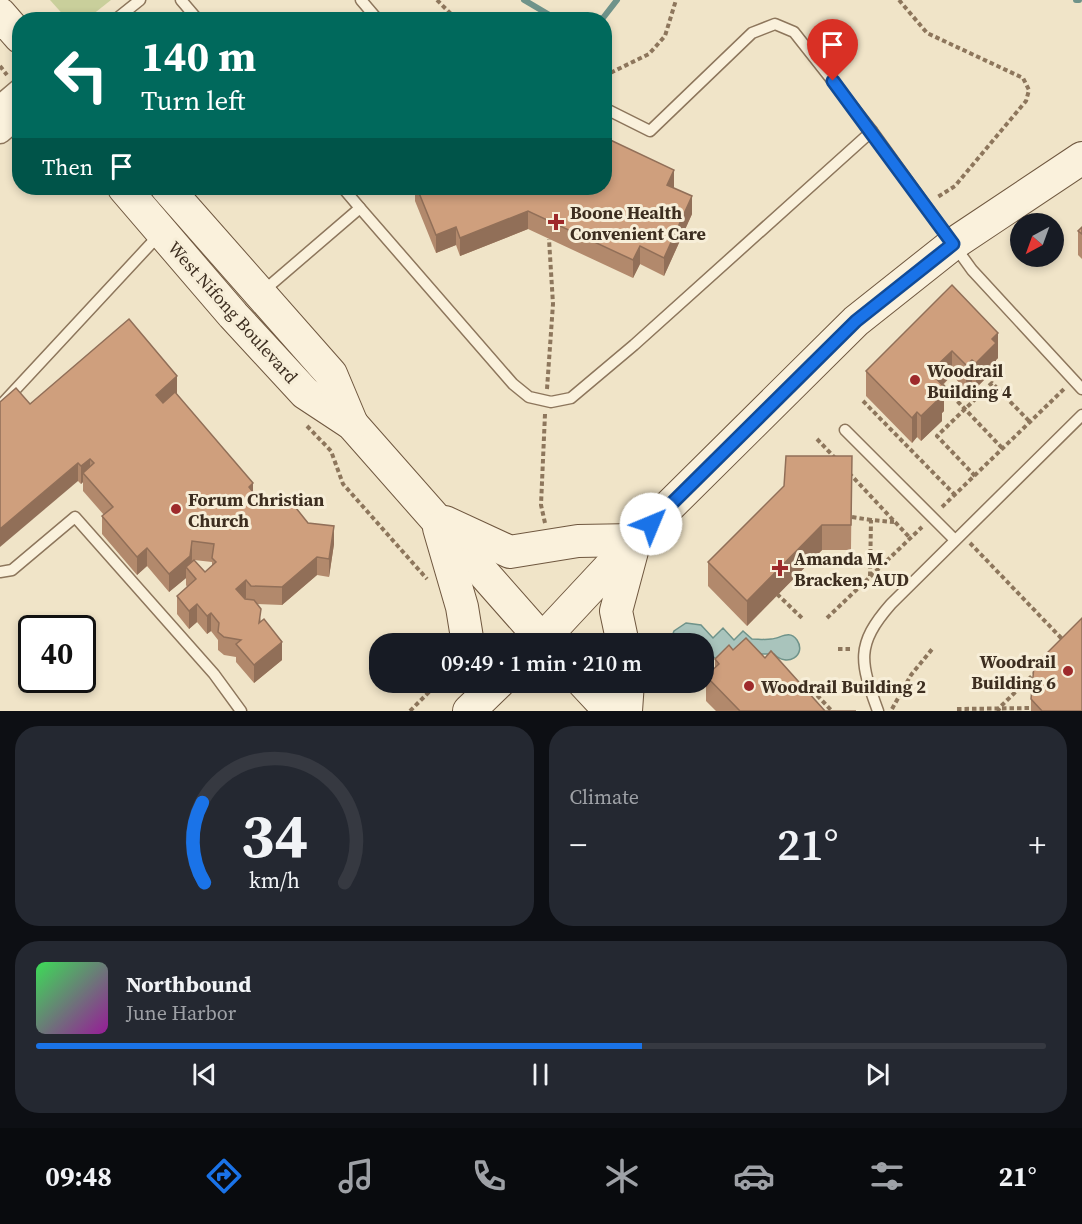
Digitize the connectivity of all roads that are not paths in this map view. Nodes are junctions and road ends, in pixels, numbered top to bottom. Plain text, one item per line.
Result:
1 (140, 0) edge
2 (181, 0) edge
3 (361, 0) edge
4 (125, 12) edge
5 (191, 12) edge
6 (371, 12) edge
7 (0, 14) edge
8 (12, 28) edge
9 (12, 97) edge
10 (0, 107) edge
11 (612, 112) edge
12 (12, 122) edge
13 (872, 131) junction
14 (0, 132) edge
15 (1082, 158) edge
16 (130, 195) edge
17 (173, 195) edge
18 (349, 195) edge
19 (360, 208) junction
20 (162, 232) junction
21 (953, 244) junction
22 (261, 293) junction
23 (1082, 390) edge
24 (0, 406) edge
25 (1082, 415) edge
26 (352, 424) junction
27 (844, 430) dead end
28 (436, 518) junction
29 (957, 536) junction
30 (635, 540) junction
31 (0, 572) edge
32 (466, 633) edge
33 (534, 633) edge
34 (550, 633) edge
35 (621, 633) edge
36 (465, 693) edge
37 (488, 693) edge
38 (593, 693) edge
39 (627, 693) edge
40 (241, 711) edge
41 (459, 711) edge
42 (469, 711) edge
43 (610, 711) edge
44 (626, 711) edge
45 (878, 711) edge

1 - 4 lane
2 - 5 lane
3 - 6 lane
7 - 8 main road
9 - 10 street
11 - 13 lane
12 - 14 street
13 - 19 lane
13 - 21 lane
15 - 21 main road
16 - 20 main road, West Nifong Boulevard
17 - 22 main road, West Nifong Boulevard
18 - 19 lane
19 - 22 lane
20 - 22 main road
20 - 24 lane
20 - 26 main road, West Nifong Boulevard
21 - 23 lane
21 - 30 main road
22 - 26 main road, West Nifong Boulevard
25 - 29 lane
26 - 28 main road, West Nifong Boulevard
27 - 29 lane
28 - 30 main road
28 - 32 main road
28 - 33 main road, West Nifong Boulevard
29 - 45 lane
30 - 34 main road
30 - 35 main road
31 - 40 lane
36 - 41 main road
37 - 42 main road
38 - 43 main road
39 - 44 main road

